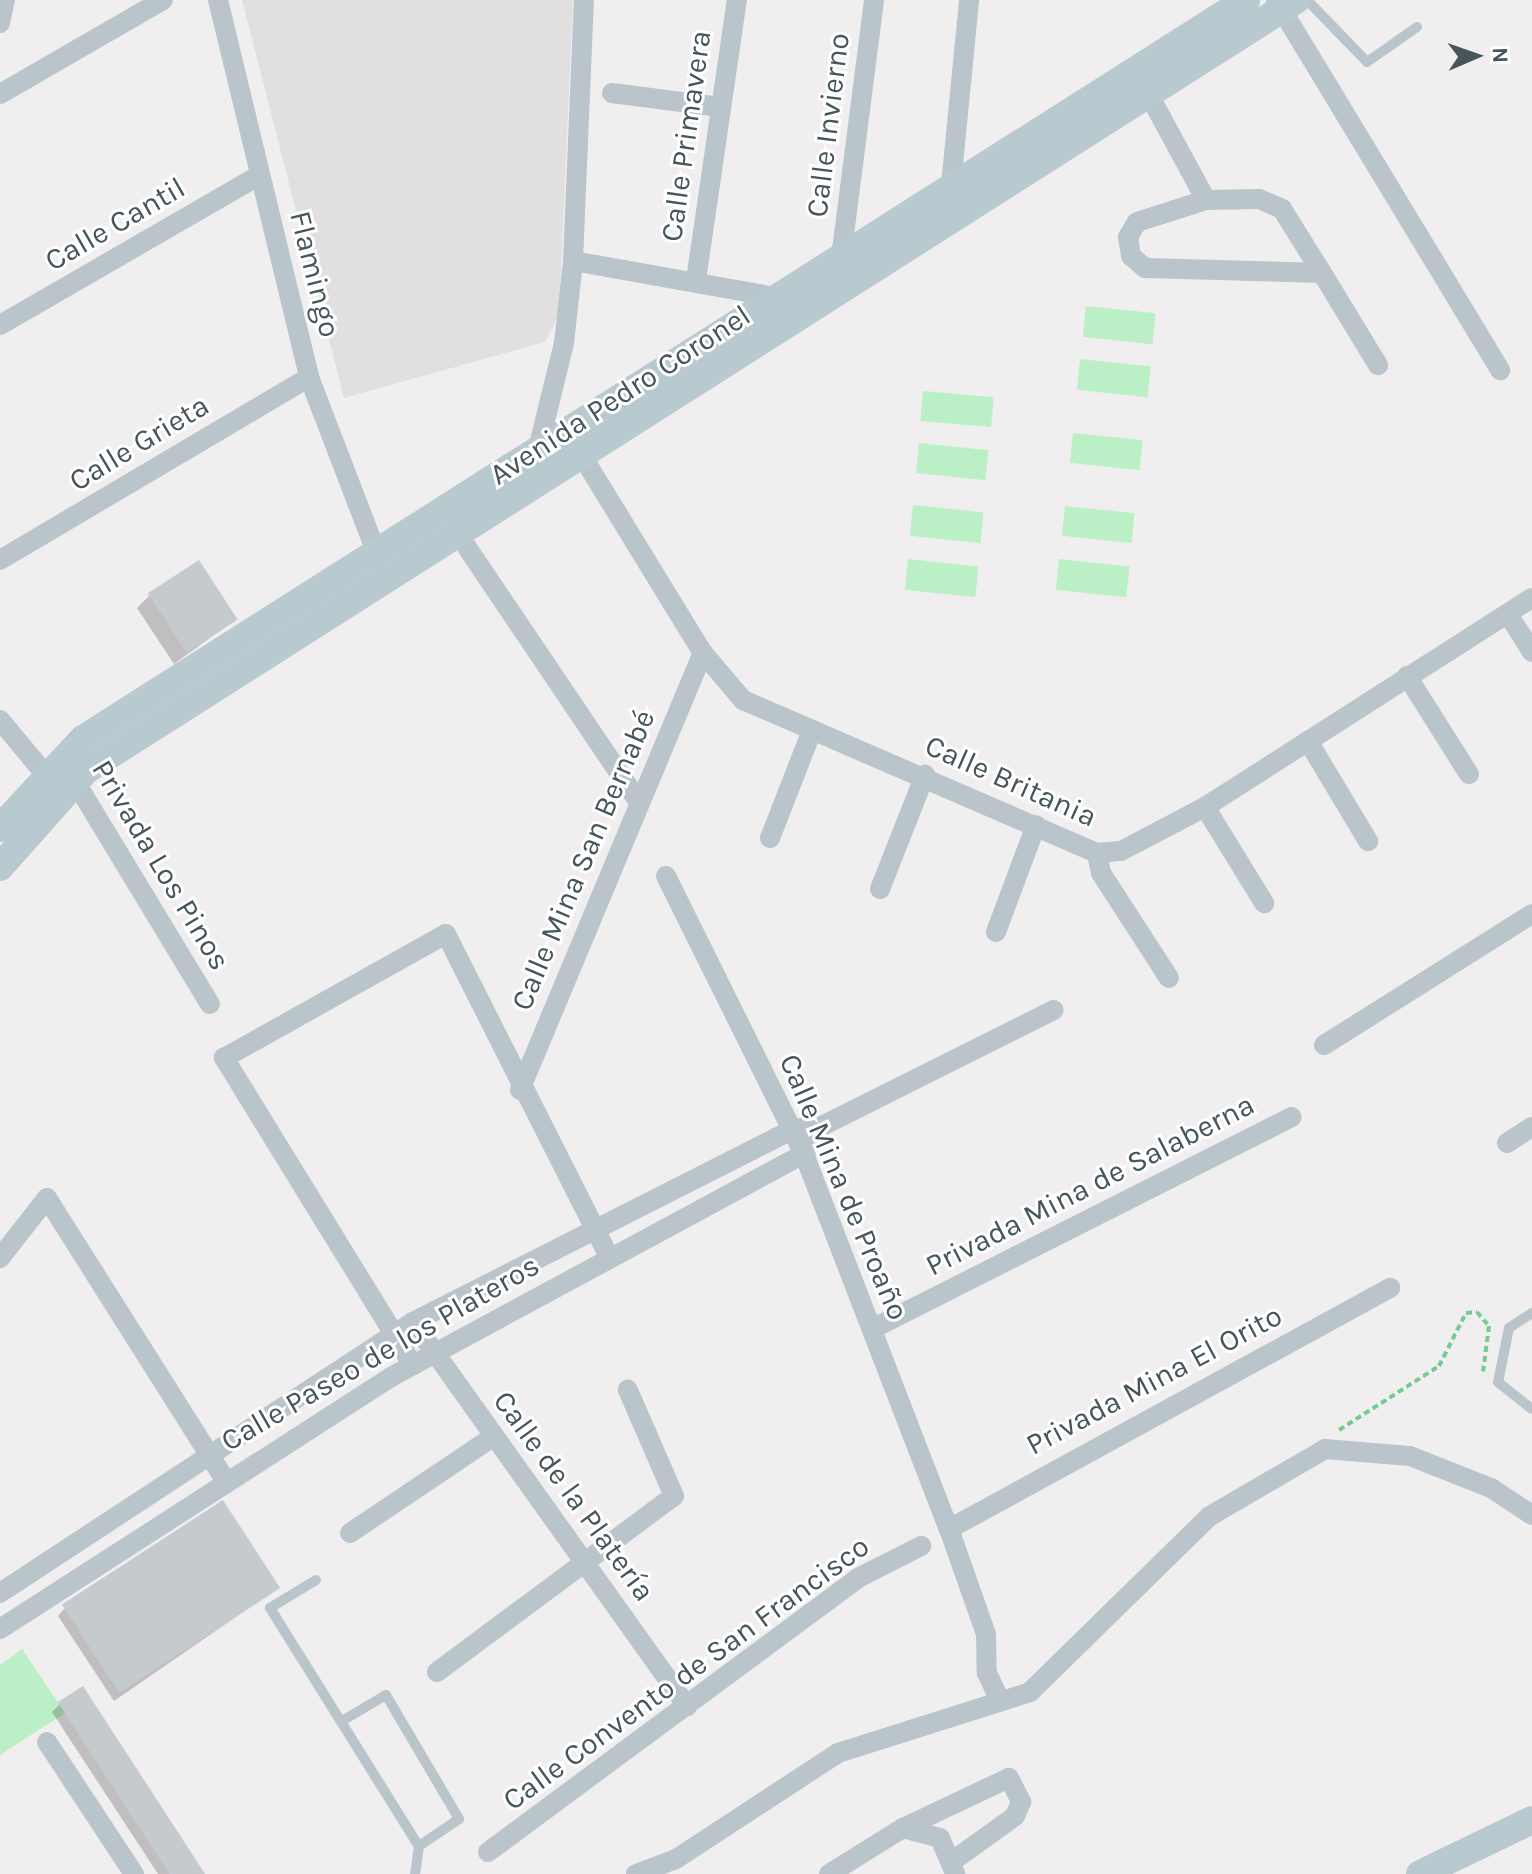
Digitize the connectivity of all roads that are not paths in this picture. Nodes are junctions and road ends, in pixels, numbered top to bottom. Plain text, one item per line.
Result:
1 (5, 0) edge
2 (163, 0) edge
3 (218, 0) edge
4 (584, 0) edge
5 (737, 0) edge
6 (874, 0) edge
7 (969, 0) edge
8 (1246, 0) edge
9 (1290, 2) edge
10 (0, 23) edge
11 (1417, 27) dead end
12 (612, 93) dead end
13 (0, 94) edge
14 (1149, 95) junction
15 (720, 107) junction
16 (260, 175) junction
17 (951, 185) junction
18 (1206, 200) junction
19 (841, 258) junction
20 (573, 261) junction
21 (1322, 273) junction
22 (696, 280) junction
23 (781, 295) junction
24 (811, 313) junction
25 (0, 325) edge
26 (1378, 365) dead end
27 (1500, 370) dead end
28 (309, 377) junction
29 (538, 449) junction
30 (584, 459) junction
31 (460, 537) junction
32 (377, 554) junction
33 (0, 560) edge
34 (1532, 598) edge
35 (1508, 614) junction
36 (247, 636) junction
37 (1532, 652) edge
38 (703, 653) junction
39 (262, 660) junction
40 (1407, 676) junction
41 (0, 720) edge
42 (812, 730) junction
43 (1308, 741) junction
44 (54, 765) junction
45 (1469, 774) dead end
46 (925, 775) junction
47 (75, 783) junction
48 (638, 801) junction
49 (1205, 807) junction
50 (1036, 825) junction
51 (0, 828) edge
52 (770, 838) dead end
53 (1368, 841) dead end
54 (1097, 853) junction
55 (0, 867) edge
56 (666, 876) dead end
57 (880, 889) dead end
58 (1264, 903) dead end
59 (1532, 914) edge
60 (996, 932) dead end
61 (1169, 978) dead end
62 (210, 1004) dead end
63 (1054, 1010) dead end
64 (1324, 1045) dead end
65 (520, 1090) junction
66 (1292, 1117) dead end
67 (822, 1126) junction
68 (1532, 1127) edge
69 (793, 1129) junction
70 (1507, 1143) dead end
71 (804, 1154) junction
72 (594, 1232) junction
73 (609, 1256) junction
74 (0, 1258) edge
75 (1390, 1288) dead end
76 (1532, 1313) edge
77 (413, 1322) junction
78 (872, 1329) junction
79 (393, 1334) junction
80 (434, 1354) junction
81 (413, 1365) junction
82 (628, 1390) dead end
83 (1532, 1409) edge
84 (493, 1437) junction
85 (208, 1452) junction
86 (224, 1478) junction
87 (1532, 1515) edge
88 (949, 1529) junction
89 (350, 1533) dead end
90 (921, 1546) dead end
91 (587, 1564) junction
92 (316, 1580) dead end
93 (0, 1593) edge
94 (0, 1629) edge
95 (437, 1672) dead end
96 (1000, 1701) junction
97 (687, 1706) junction
98 (342, 1721) junction
99 (47, 1742) dead end
100 (1532, 1820) edge
101 (903, 1828) junction
102 (419, 1846) junction
103 (488, 1852) dead end
104 (955, 1867) edge
105 (134, 1874) edge
106 (415, 1874) edge
107 (636, 1874) edge
108 (829, 1874) edge
109 (1420, 1874) edge

1 - 10 street
2 - 13 street
3 - 16 street, Flamingo
4 - 20 street
5 - 15 street, Calle Primavera
6 - 19 street, Calle Invierno
7 - 17 street
8 - 17 main road, Avenida Pedro Coronel
9 - 11 lane
9 - 14 main road, Avenida Pedro Coronel
9 - 27 street
12 - 15 street
14 - 18 street
14 - 24 main road, Avenida Pedro Coronel
15 - 22 street, Calle Primavera
16 - 25 street, Calle Cantil
16 - 28 street, Flamingo
17 - 19 main road, Avenida Pedro Coronel
18 - 21 street
18 - 21 street
19 - 23 main road, Avenida Pedro Coronel
20 - 22 street
20 - 29 street
21 - 26 street
22 - 23 street
23 - 24 street
23 - 29 main road, Avenida Pedro Coronel
24 - 30 main road, Avenida Pedro Coronel
28 - 32 street, Flamingo
28 - 33 street, Calle Grieta
29 - 32 main road, Avenida Pedro Coronel
30 - 31 main road, Avenida Pedro Coronel
30 - 38 street, Calle Britania
31 - 39 main road, Avenida Pedro Coronel
31 - 48 street
32 - 36 main road, Avenida Pedro Coronel
34 - 35 street, Calle Britania
35 - 37 street
35 - 40 street, Calle Britania
36 - 39 main road
36 - 44 main road, Avenida Pedro Coronel
38 - 42 street, Calle Britania
38 - 48 street, Calle Mina San Bernabé
39 - 47 main road, Avenida Pedro Coronel
40 - 43 street, Calle Britania
40 - 45 street
41 - 44 street, Privada Los Pinos
42 - 46 street, Calle Britania
42 - 52 street
43 - 49 street, Calle Britania
43 - 53 street
44 - 47 street, Privada Los Pinos
44 - 51 main road, Avenida Pedro Coronel
46 - 50 street, Calle Britania
46 - 57 street
47 - 55 main road, Avenida Pedro Coronel
47 - 62 street, Privada Los Pinos
48 - 65 street, Calle Mina San Bernabé
49 - 54 street, Calle Britania
49 - 58 street
50 - 54 street, Calle Britania
50 - 60 street
54 - 61 street
56 - 69 street, Calle Mina de Proaño
59 - 64 street
63 - 67 street
65 - 72 street
65 - 79 street
66 - 78 street, Privada Mina de Salaberna
67 - 69 street
67 - 71 street
68 - 70 street
69 - 71 street, Calle Mina de Proaño
69 - 72 street, Calle Paseo de los Plateros
71 - 73 street, Calle Paseo de los Plateros
71 - 78 street, Calle Mina de Proaño
72 - 73 street
72 - 77 street, Calle Paseo de los Plateros
73 - 80 street, Calle Paseo de los Plateros
74 - 85 street
75 - 88 street, Privada Mina El Orito
76 - 83 lane
77 - 79 street, Calle Paseo de los Plateros
77 - 80 street, Calle de la Platería
78 - 88 street, Calle Mina de Proaño
79 - 81 street
79 - 85 street, Calle Paseo de los Plateros
80 - 81 street, Calle Paseo de los Plateros
80 - 84 street, Calle de la Platería
81 - 86 street, Calle Paseo de los Plateros
82 - 91 street
84 - 89 street
84 - 91 street, Calle de la Platería
85 - 86 street
85 - 93 street, Calle Paseo de los Plateros
86 - 94 street, Calle Paseo de los Plateros
87 - 96 street
88 - 96 street, Calle Mina de Proaño
90 - 97 street, Calle Convento de San Francisco
91 - 95 street
91 - 97 street, Calle de la Platería
92 - 98 lane
96 - 107 street
97 - 103 street, Calle Convento de San Francisco
98 - 102 lane
98 - 102 lane
99 - 105 street
100 - 109 main road
101 - 104 street
101 - 104 street
101 - 108 street
102 - 106 lane

